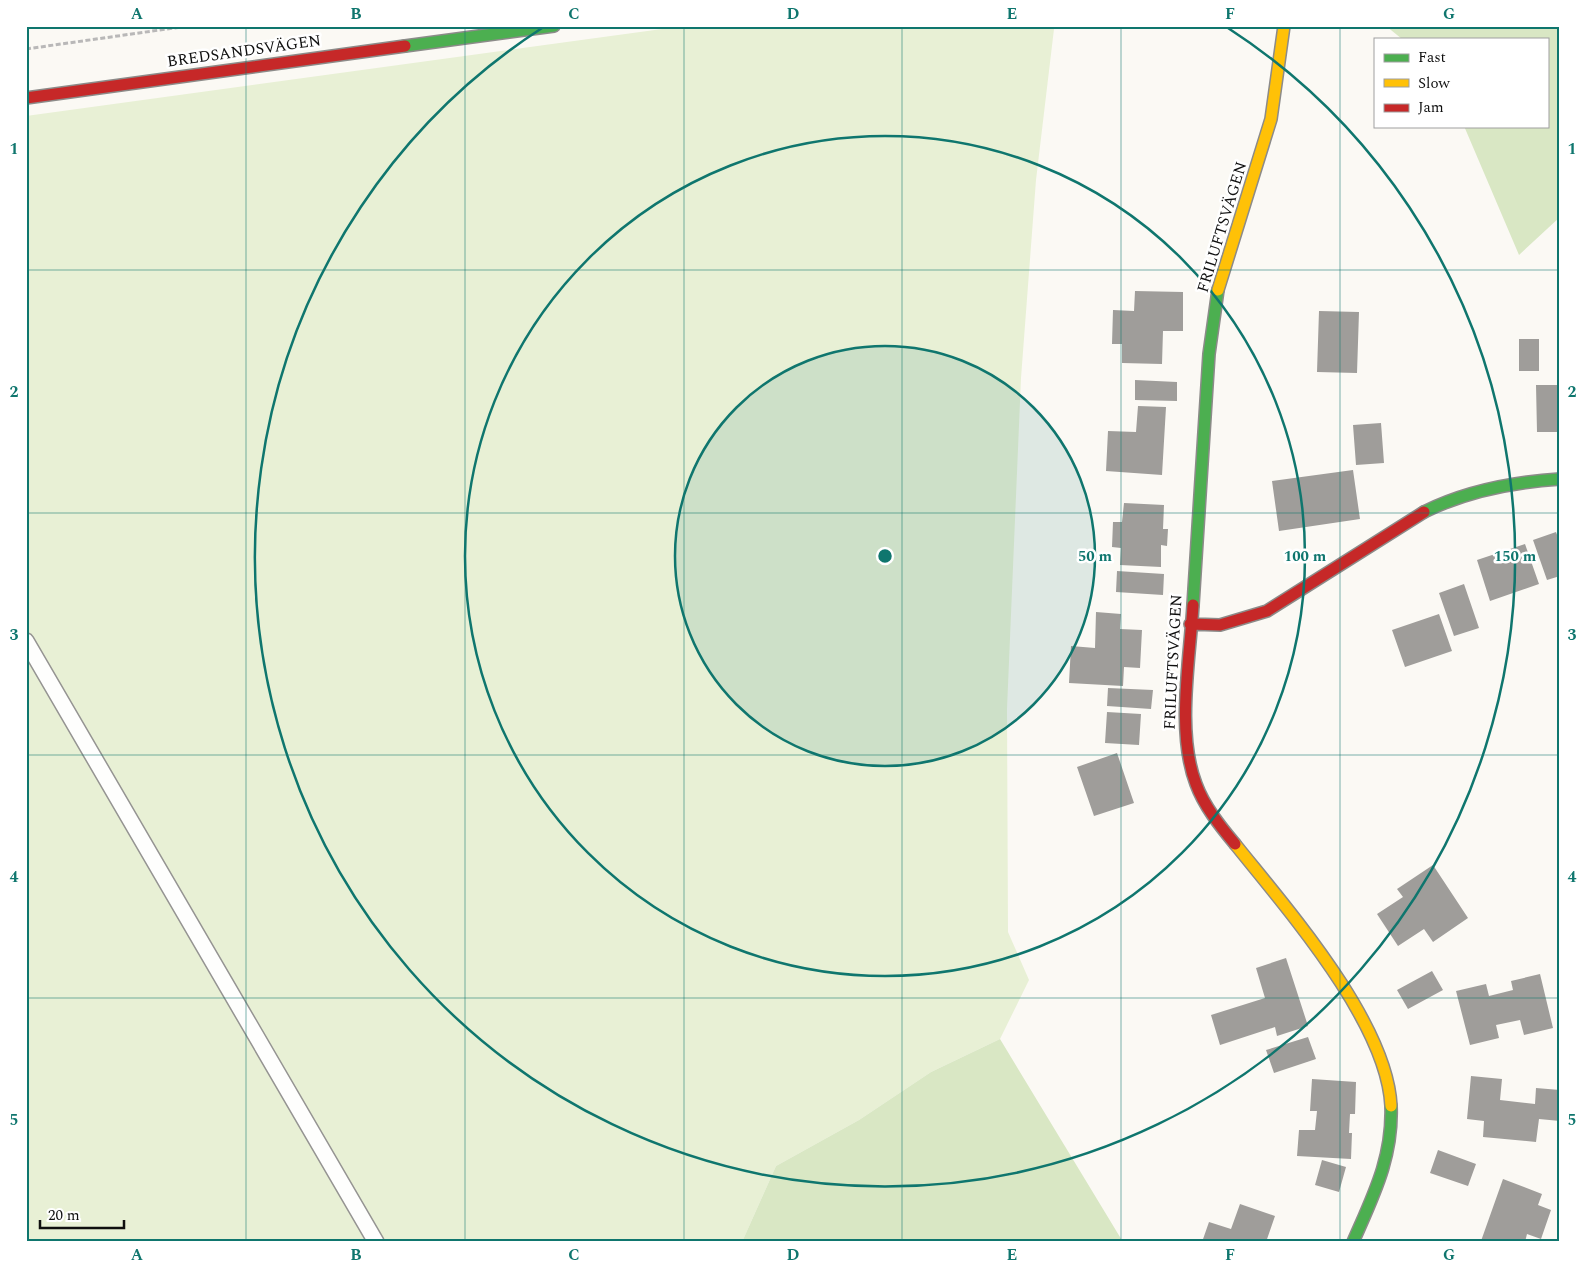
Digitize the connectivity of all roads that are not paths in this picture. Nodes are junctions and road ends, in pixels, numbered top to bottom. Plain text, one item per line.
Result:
1 (554, 26) edge
2 (1284, 26) edge
3 (26, 98) edge
4 (1560, 479) edge
5 (1190, 624) junction
6 (26, 641) edge
7 (376, 1242) edge
8 (1353, 1242) edge

1 - 3 street, BREDSANDSVÄGEN
2 - 5 street, FRILUFTSVÄGEN
4 - 5 street
5 - 8 street, FRILUFTSVÄGEN
6 - 7 lane

